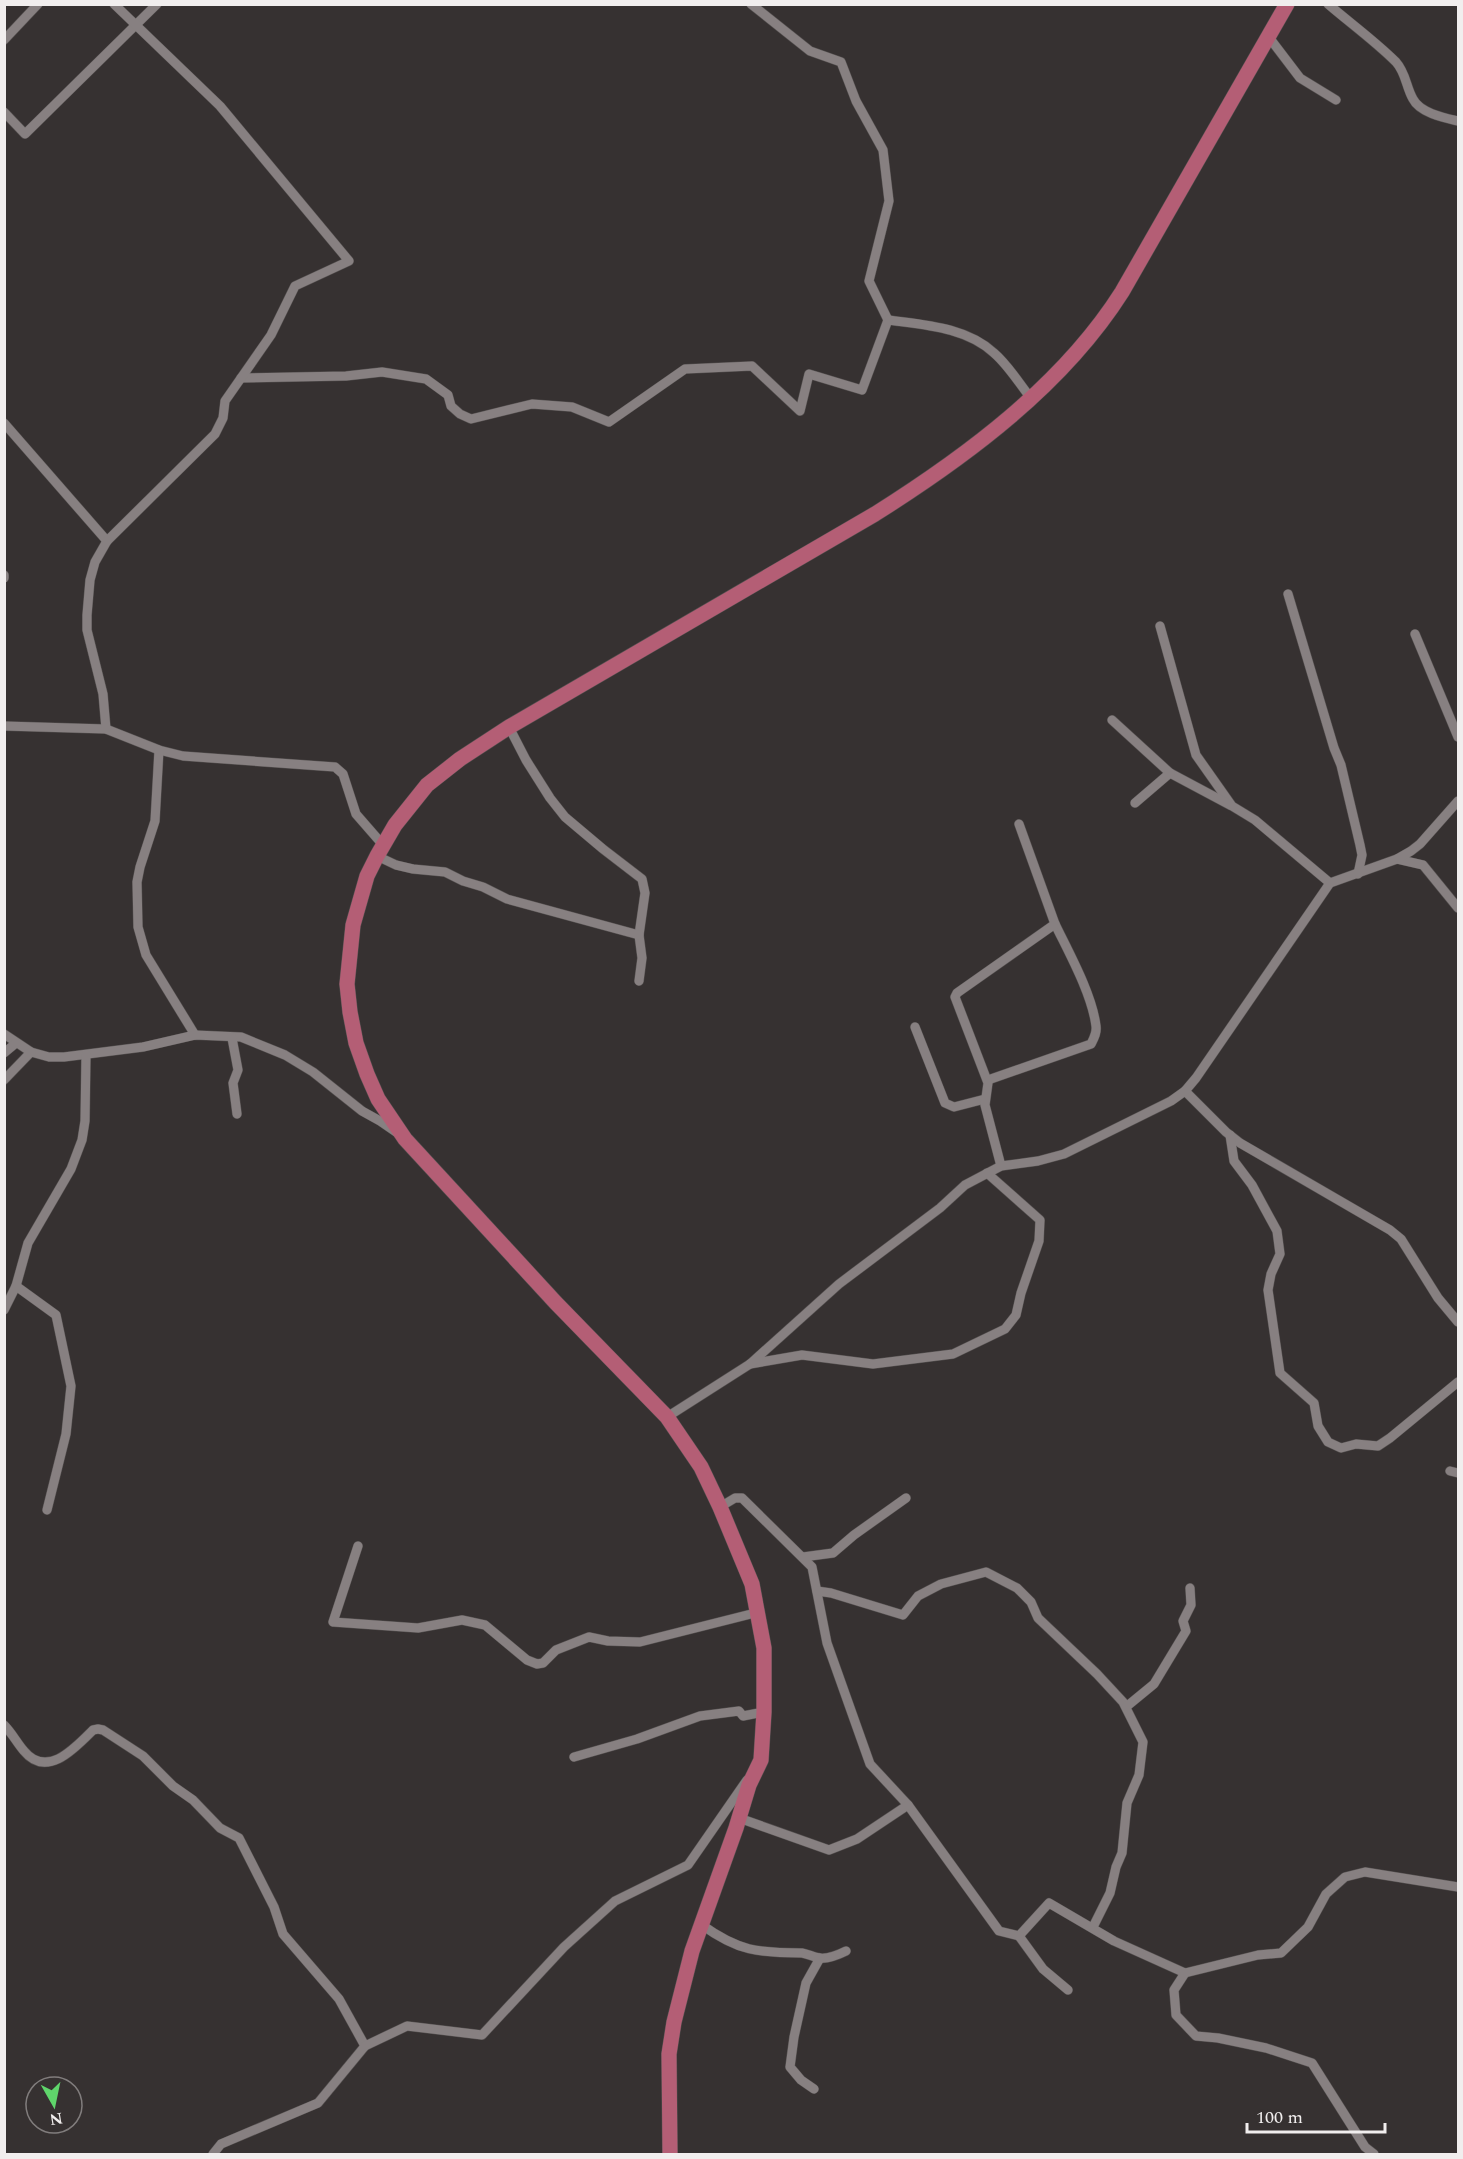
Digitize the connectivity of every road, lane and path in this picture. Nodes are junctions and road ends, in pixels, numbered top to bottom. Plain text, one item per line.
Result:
1 (38, 4) edge
2 (114, 4) edge
3 (158, 4) edge
4 (752, 4) edge
5 (1287, 4) edge
6 (1328, 4) edge
7 (136, 27) junction
8 (1268, 36) junction
9 (4, 40) edge
10 (1336, 100) dead end
11 (4, 112) edge
12 (1458, 121) edge
13 (888, 320) junction
14 (241, 378) junction
15 (1030, 397) junction
16 (4, 423) edge
17 (106, 542) junction
18 (1288, 594) dead end
19 (1160, 626) dead end
20 (1415, 634) dead end
21 (1112, 720) dead end
22 (4, 726) edge
23 (509, 727) junction
24 (106, 729) junction
25 (1458, 737) edge
26 (159, 750) junction
27 (1170, 773) junction
28 (1458, 801) edge
29 (1135, 803) dead end
30 (1232, 806) junction
31 (1019, 824) dead end
32 (380, 850) junction
33 (1397, 859) junction
34 (1358, 874) junction
35 (1330, 883) junction
36 (1458, 908) edge
37 (1054, 924) junction
38 (639, 935) junction
39 (639, 981) dead end
40 (915, 1028) dead end
41 (4, 1034) edge
42 (195, 1035) junction
43 (232, 1038) junction
44 (16, 1042) junction
45 (31, 1052) junction
46 (4, 1053) edge
47 (86, 1055) junction
48 (4, 1080) edge
49 (987, 1080) junction
50 (1185, 1091) junction
51 (985, 1099) junction
52 (237, 1114) dead end
53 (1230, 1135) junction
54 (405, 1139) junction
55 (1001, 1166) junction
56 (987, 1173) junction
57 (16, 1286) junction
58 (4, 1310) edge
59 (1458, 1322) edge
60 (750, 1364) junction
61 (1458, 1382) edge
62 (667, 1417) junction
63 (906, 1498) dead end
64 (720, 1507) junction
65 (47, 1510) dead end
66 (358, 1546) dead end
67 (803, 1557) junction
68 (1190, 1588) dead end
69 (817, 1591) junction
70 (759, 1612) junction
71 (1126, 1707) junction
72 (764, 1712) junction
73 (4, 1725) edge
74 (574, 1757) dead end
75 (761, 1760) junction
76 (908, 1805) junction
77 (739, 1818) junction
78 (1458, 1887) edge
79 (702, 1925) junction
80 (1093, 1927) junction
81 (1019, 1936) junction
82 (846, 1951) dead end
83 (820, 1958) junction
84 (1185, 1974) junction
85 (1068, 1990) dead end
86 (365, 2046) junction
87 (814, 2089) dead end
88 (213, 2154) edge
89 (670, 2154) edge
90 (1374, 2154) edge

1 - 9 street
2 - 7 street
3 - 7 street
4 - 13 street
5 - 8 main road
6 - 12 street
7 - 11 street
7 - 14 street
8 - 10 street
8 - 15 main road
13 - 14 street
13 - 15 street
14 - 17 street
15 - 23 main road
16 - 17 street
17 - 24 street
18 - 34 street
19 - 30 street
20 - 25 street
21 - 27 street
22 - 24 street
23 - 32 main road
23 - 38 street
24 - 26 street
26 - 32 street
26 - 42 street
27 - 29 street
27 - 30 street
28 - 33 street
30 - 35 street
31 - 37 street
32 - 38 street
32 - 54 main road
33 - 34 street
33 - 36 street
34 - 35 street
35 - 50 street
37 - 49 street
37 - 49 street
38 - 39 street
40 - 51 street
41 - 44 street
42 - 43 street
42 - 47 street
43 - 52 street
43 - 54 street
44 - 45 street
44 - 46 street
45 - 47 street
45 - 48 street
47 - 57 street
49 - 51 street
50 - 53 street
50 - 55 street
51 - 55 street
53 - 59 street
53 - 61 street
54 - 62 main road
55 - 56 street
56 - 60 street
56 - 60 street
57 - 58 street
57 - 65 street
60 - 62 street
62 - 64 main road
63 - 67 street
64 - 67 street
64 - 70 main road
66 - 70 street
67 - 69 street
68 - 71 street
69 - 71 street
69 - 76 street
70 - 72 main road
71 - 80 street
72 - 74 street
72 - 75 main road
73 - 86 street
75 - 77 main road
75 - 86 street
76 - 77 street
76 - 81 street
77 - 79 main road
78 - 84 street
79 - 83 street
79 - 89 main road
80 - 81 street
80 - 84 street
81 - 85 street
82 - 83 street
83 - 87 street
84 - 90 street
86 - 88 street

